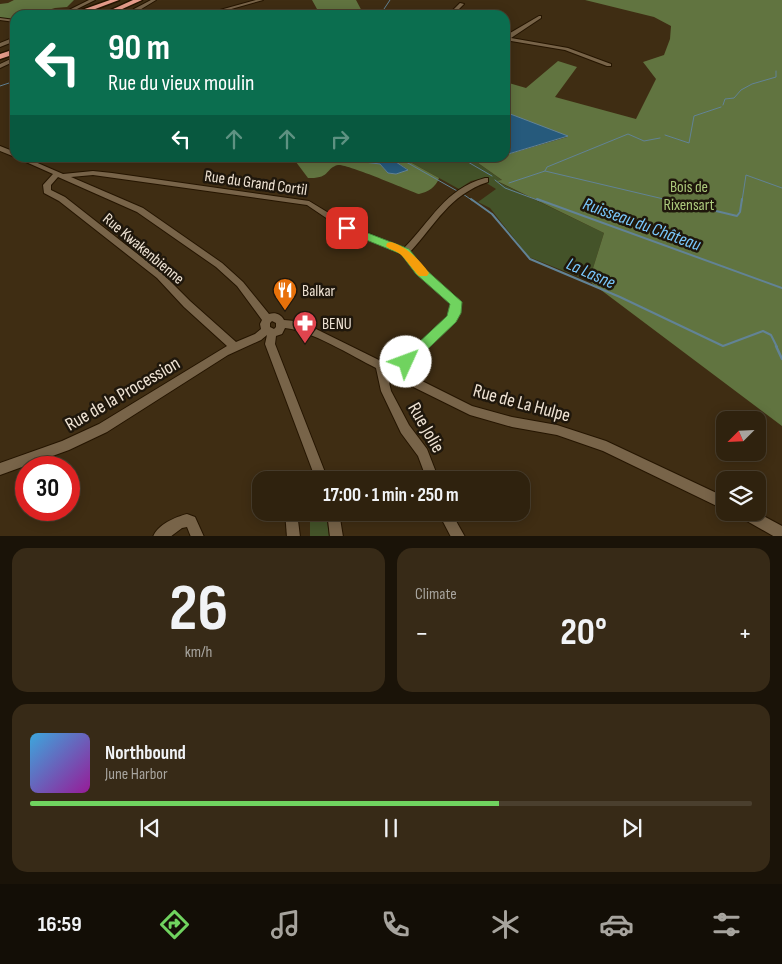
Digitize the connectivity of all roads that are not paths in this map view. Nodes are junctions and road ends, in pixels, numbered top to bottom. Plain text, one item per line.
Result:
1 (93, 0) edge
2 (116, 0) edge
3 (127, 0) edge
4 (139, 0) edge
5 (146, 0) edge
6 (154, 0) edge
7 (261, 0) edge
8 (462, 4) dead end
9 (74, 10) edge
10 (80, 10) edge
11 (102, 10) edge
12 (115, 10) edge
13 (125, 10) edge
14 (136, 10) edge
15 (223, 10) edge
16 (455, 10) edge
17 (539, 17) dead end
18 (510, 35) edge
19 (510, 39) edge
20 (609, 65) dead end
21 (30, 162) edge
22 (59, 175) junction
23 (485, 180) dead end
24 (405, 252) junction
25 (267, 319) junction
26 (282, 324) junction
27 (269, 331) junction
28 (258, 337) junction
29 (270, 344) junction
30 (234, 347) junction
31 (380, 365) junction
32 (394, 372) junction
33 (0, 469) edge
34 (319, 471) edge
35 (430, 471) edge
36 (716, 500) edge
37 (292, 521) edge
38 (334, 521) edge
39 (450, 521) edge
40 (759, 521) edge
41 (782, 533) edge
42 (159, 536) edge
43 (198, 536) edge
44 (294, 536) edge
45 (337, 536) edge
46 (459, 536) edge

1 - 9 street
2 - 10 highway
3 - 11 highway
4 - 12 highway
5 - 13 highway
6 - 14 street
7 - 15 street
8 - 16 street
17 - 18 street
19 - 20 street
21 - 22 street
22 - 24 street, Rue du Grand Cortil
22 - 25 street
22 - 30 street, Rue Kwakenbienne
23 - 24 street
24 - 32 street
25 - 26 street
25 - 27 street
26 - 27 street
26 - 31 street, Rue de La Hulpe
27 - 28 street, Rue de la Procession
27 - 29 street
28 - 29 street
28 - 30 street, Rue de la Procession
29 - 34 street
30 - 33 street, Rue de la Procession
31 - 32 street, Rue de La Hulpe
31 - 35 street, Rue Jolie
32 - 36 street, Rue de La Hulpe
37 - 44 street
38 - 45 street
39 - 46 street
40 - 41 street
42 - 43 street

